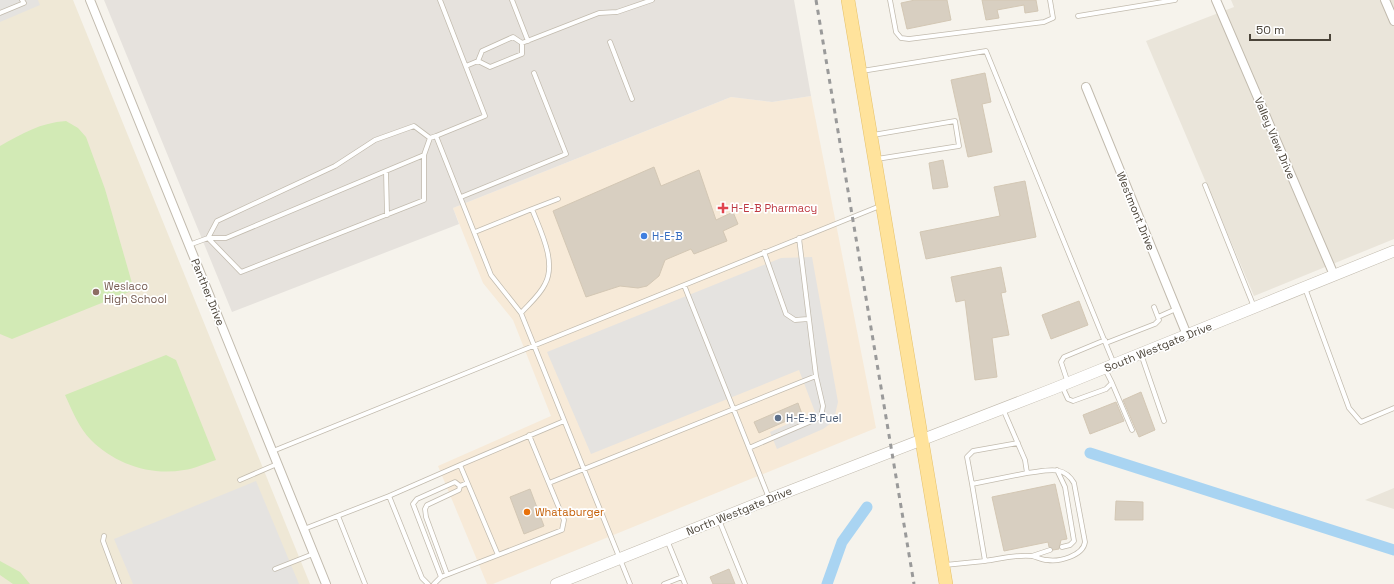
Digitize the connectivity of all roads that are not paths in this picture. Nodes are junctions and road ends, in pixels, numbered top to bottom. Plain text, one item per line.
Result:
1 (22, 0) edge
2 (90, 0) edge
3 (440, 0) edge
4 (512, 0) edge
5 (652, 0) edge
6 (848, 0) edge
7 (890, 0) edge
8 (1050, 0) edge
9 (1175, 0) edge
10 (1385, 0) edge
11 (1219, 1) edge
12 (0, 13) edge
13 (1078, 16) dead end
14 (1394, 21) edge
15 (528, 41) junction
16 (610, 42) dead end
17 (522, 43) junction
18 (478, 61) junction
19 (466, 66) junction
20 (860, 71) junction
21 (534, 73) dead end
22 (1086, 88) dead end
23 (632, 99) dead end
24 (436, 136) junction
25 (871, 136) junction
26 (430, 138) junction
27 (424, 155) junction
28 (874, 159) junction
29 (386, 171) junction
30 (1205, 185) dead end
31 (461, 197) junction
32 (558, 199) dead end
33 (882, 205) junction
34 (532, 209) junction
35 (387, 215) junction
36 (475, 232) junction
37 (208, 238) junction
38 (799, 238) junction
39 (188, 245) junction
40 (1394, 251) edge
41 (764, 252) junction
42 (1334, 275) junction
43 (684, 285) junction
44 (1304, 287) junction
45 (1154, 307) dead end
46 (1254, 308) junction
47 (1176, 309) junction
48 (521, 313) junction
49 (1158, 317) junction
50 (808, 319) junction
51 (1187, 335) junction
52 (1106, 342) junction
53 (533, 346) junction
54 (1141, 354) junction
55 (1110, 366) junction
56 (816, 376) junction
57 (1112, 383) junction
58 (1065, 384) junction
59 (1394, 408) edge
60 (733, 409) junction
61 (1003, 409) junction
62 (564, 421) junction
63 (1164, 421) dead end
64 (1132, 430) dead end
65 (529, 435) junction
66 (922, 441) junction
67 (1018, 443) junction
68 (749, 448) junction
69 (272, 451) junction
70 (277, 464) junction
71 (460, 465) junction
72 (584, 469) junction
73 (1057, 469) junction
74 (1028, 473) junction
75 (240, 480) dead end
76 (548, 482) junction
77 (467, 483) junction
78 (972, 484) junction
79 (460, 486) junction
80 (389, 496) junction
81 (769, 499) junction
82 (338, 516) junction
83 (719, 519) junction
84 (304, 529) junction
85 (104, 536) dead end
86 (667, 540) junction
87 (1062, 547) dead end
88 (1050, 550) dead end
89 (314, 554) junction
90 (498, 555) junction
91 (1032, 556) junction
92 (620, 558) junction
93 (985, 561) junction
94 (943, 566) junction
95 (276, 569) dead end
96 (447, 574) junction
97 (441, 577) junction
98 (682, 577) junction
99 (119, 584) edge
100 (326, 584) edge
101 (365, 584) edge
102 (428, 584) edge
103 (434, 584) edge
104 (556, 584) edge
105 (630, 584) edge
106 (664, 584) edge
107 (685, 584) edge
108 (745, 584) edge
109 (946, 584) edge

1 - 12 lane
2 - 39 street, Panther Drive
3 - 19 lane
4 - 15 lane
5 - 15 lane
6 - 20 main road
7 - 8 lane
9 - 13 lane
10 - 14 street
11 - 42 street, Valley View Drive
15 - 17 lane
16 - 23 lane
17 - 18 lane
17 - 18 lane
18 - 19 lane
19 - 24 lane
20 - 25 main road
20 - 52 lane
21 - 31 lane
22 - 47 street, Westmont Drive
24 - 26 lane
24 - 31 lane
25 - 28 main road
25 - 28 lane
26 - 27 lane
26 - 37 lane
27 - 29 lane
27 - 35 lane
28 - 33 main road
29 - 35 lane
29 - 37 lane
30 - 46 lane
31 - 36 lane
32 - 34 lane
33 - 38 lane
33 - 66 main road
34 - 36 lane
34 - 48 lane
35 - 37 lane
36 - 48 lane
37 - 39 lane
38 - 41 lane
38 - 50 lane
39 - 69 street, Panther Drive
40 - 42 street, South Westgate Drive
41 - 43 lane
41 - 50 lane
42 - 44 street, South Westgate Drive
43 - 53 lane
43 - 60 lane
44 - 46 street, South Westgate Drive
44 - 59 lane
45 - 49 lane
46 - 51 street, South Westgate Drive
47 - 49 lane
47 - 51 street, Westmont Drive
48 - 53 lane
49 - 52 lane
50 - 56 lane
51 - 54 street, South Westgate Drive
52 - 55 lane
52 - 58 lane
53 - 62 lane
53 - 69 lane
54 - 55 street, South Westgate Drive
54 - 63 lane
55 - 57 lane
55 - 58 street, South Westgate Drive
56 - 60 lane
56 - 68 lane
57 - 58 lane
57 - 64 lane
58 - 61 street, South Westgate Drive
60 - 68 lane
60 - 72 lane
61 - 66 street, South Westgate Drive
61 - 67 lane
62 - 65 lane
62 - 72 lane
65 - 71 lane
65 - 76 lane
66 - 81 street, North Westgate Drive
66 - 94 main road
67 - 74 lane
67 - 78 lane
68 - 81 lane
69 - 70 street, Panther Drive
70 - 75 lane
70 - 84 street, Panther Drive
71 - 77 lane
71 - 80 lane
72 - 76 lane
72 - 92 lane
73 - 74 lane
73 - 87 lane
73 - 91 lane
74 - 78 lane
76 - 90 lane
77 - 79 lane
77 - 90 lane
78 - 93 lane
79 - 96 lane
79 - 97 lane
80 - 82 lane
80 - 102 lane
81 - 83 street, North Westgate Drive
82 - 84 lane
82 - 101 lane
83 - 86 street, North Westgate Drive
83 - 108 lane
84 - 89 street, Panther Drive
85 - 99 lane
86 - 92 street, North Westgate Drive
86 - 98 lane
88 - 91 lane
89 - 95 lane
89 - 100 street, Panther Drive
90 - 96 lane
91 - 93 lane
92 - 104 street, North Westgate Drive
92 - 105 lane
93 - 94 lane
94 - 109 main road
96 - 97 lane
97 - 103 lane
98 - 106 lane
98 - 107 lane

